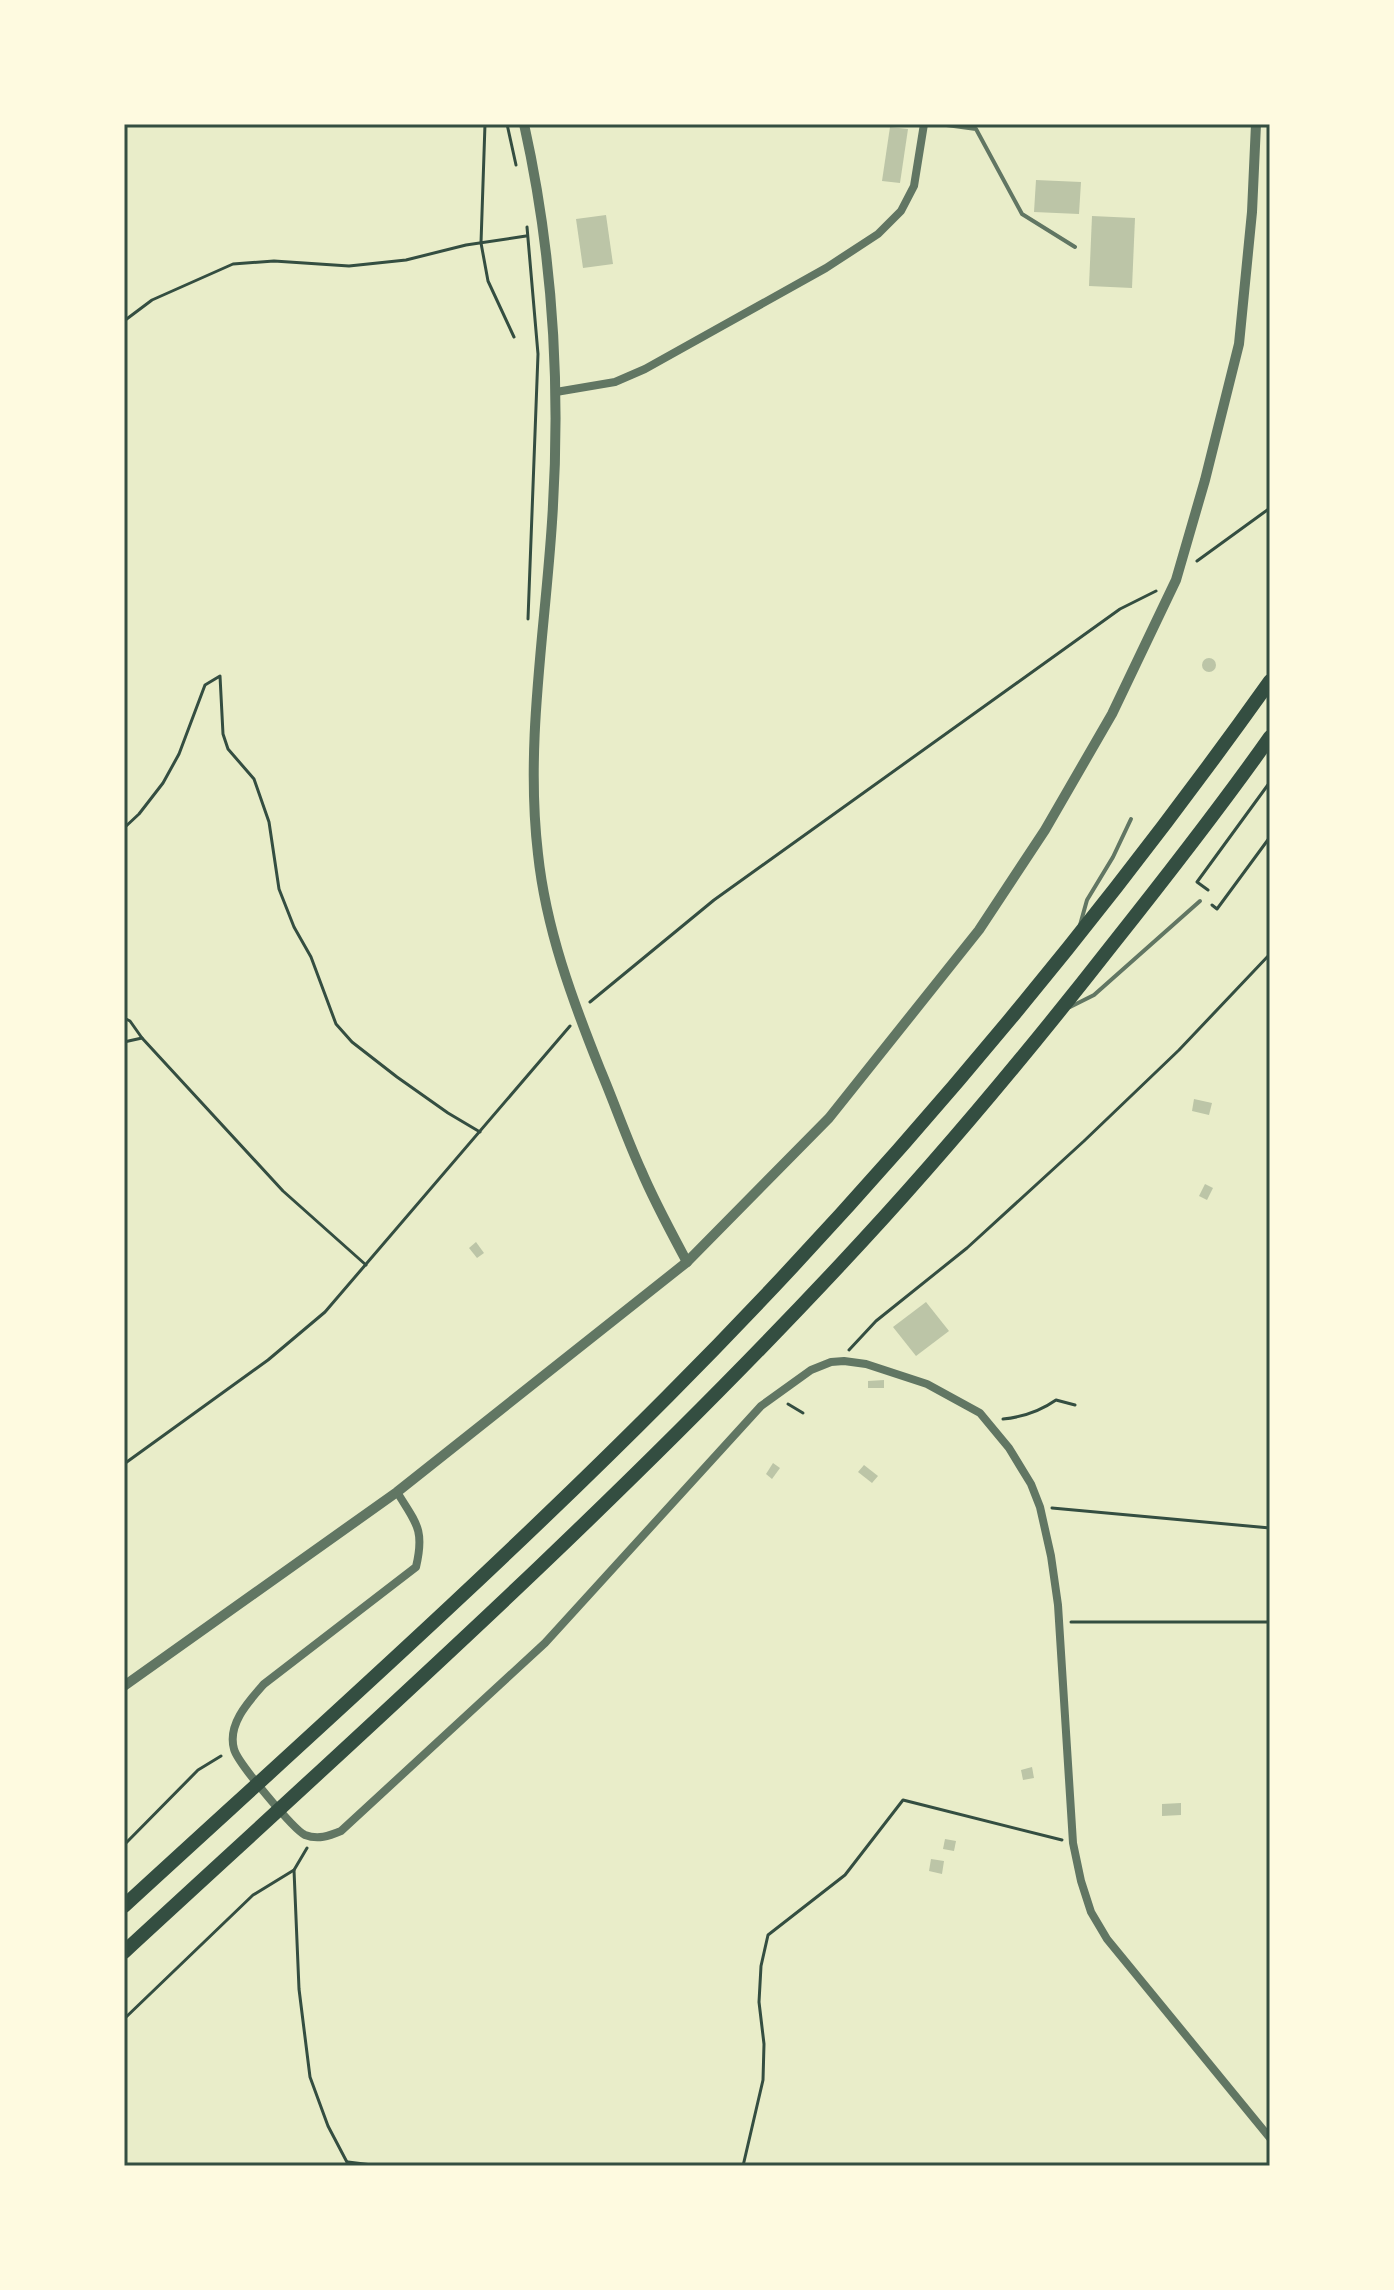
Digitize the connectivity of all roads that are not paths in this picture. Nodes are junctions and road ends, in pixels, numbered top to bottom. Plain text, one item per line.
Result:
1 (524, 124) edge
2 (924, 124) edge
3 (939, 124) edge
4 (1256, 124) edge
5 (1075, 247) dead end
6 (556, 392) junction
7 (1270, 681) edge
8 (1270, 737) edge
9 (1131, 819) dead end
10 (1200, 901) dead end
11 (1076, 939) junction
12 (1057, 1014) junction
13 (687, 1262) junction
14 (397, 1492) junction
15 (124, 1686) edge
16 (124, 1906) edge
17 (124, 1952) edge
18 (1270, 2138) edge

1 - 6 street
2 - 6 street
3 - 5 lane
4 - 13 street
6 - 13 street
7 - 11 highway
8 - 12 highway
9 - 11 lane
10 - 12 lane
11 - 16 highway
12 - 17 highway
13 - 14 street
14 - 15 street
14 - 18 street

